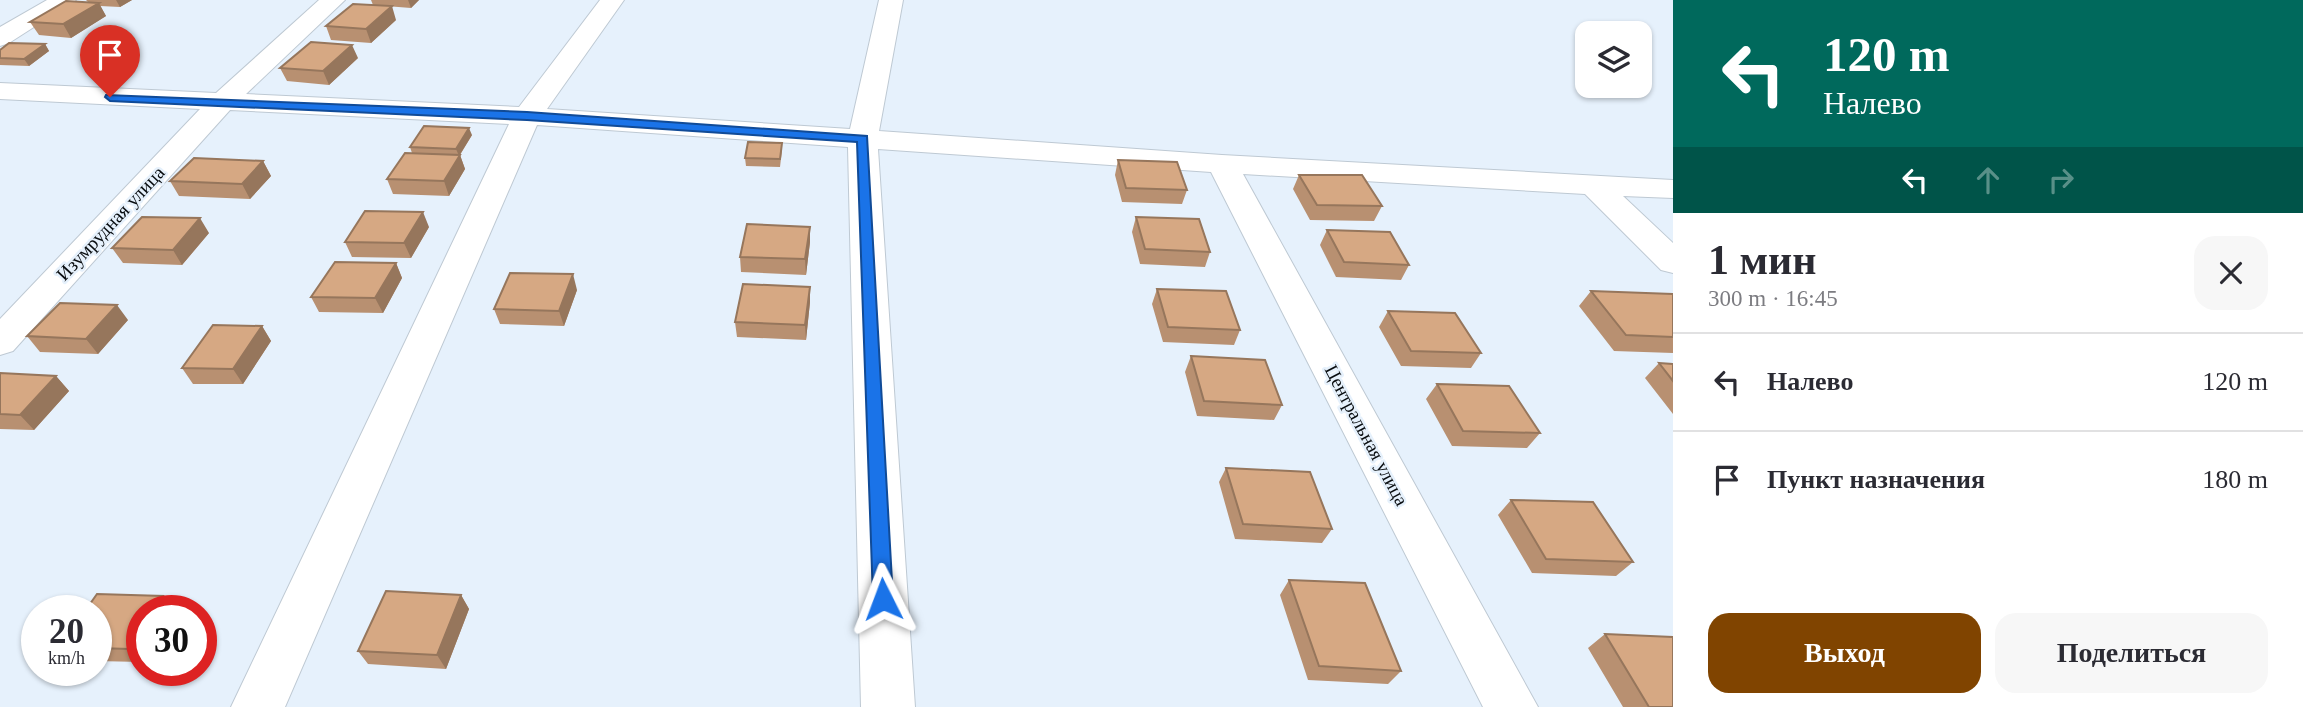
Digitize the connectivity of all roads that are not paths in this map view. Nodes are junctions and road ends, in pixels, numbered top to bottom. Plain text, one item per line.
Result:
1 (64, 0) edge
2 (333, 0) edge
3 (612, 0) edge
4 (891, 0) edge
5 (0, 38) edge
6 (0, 91) edge
7 (221, 103) junction
8 (527, 116) junction
9 (863, 139) junction
10 (1222, 164) junction
11 (1594, 185) junction
12 (1673, 189) edge
13 (1673, 262) edge
14 (0, 342) edge
15 (258, 707) edge
16 (888, 707) edge
17 (1511, 707) edge

1 - 5 street
2 - 7 street, Изумрудная улица
3 - 8 street
4 - 9 street
6 - 7 street
7 - 8 street
7 - 14 street, Изумрудная улица
8 - 9 street
8 - 15 street
9 - 10 street
9 - 16 street
10 - 11 street
10 - 17 street, Центральная улица
11 - 12 street
11 - 13 street

